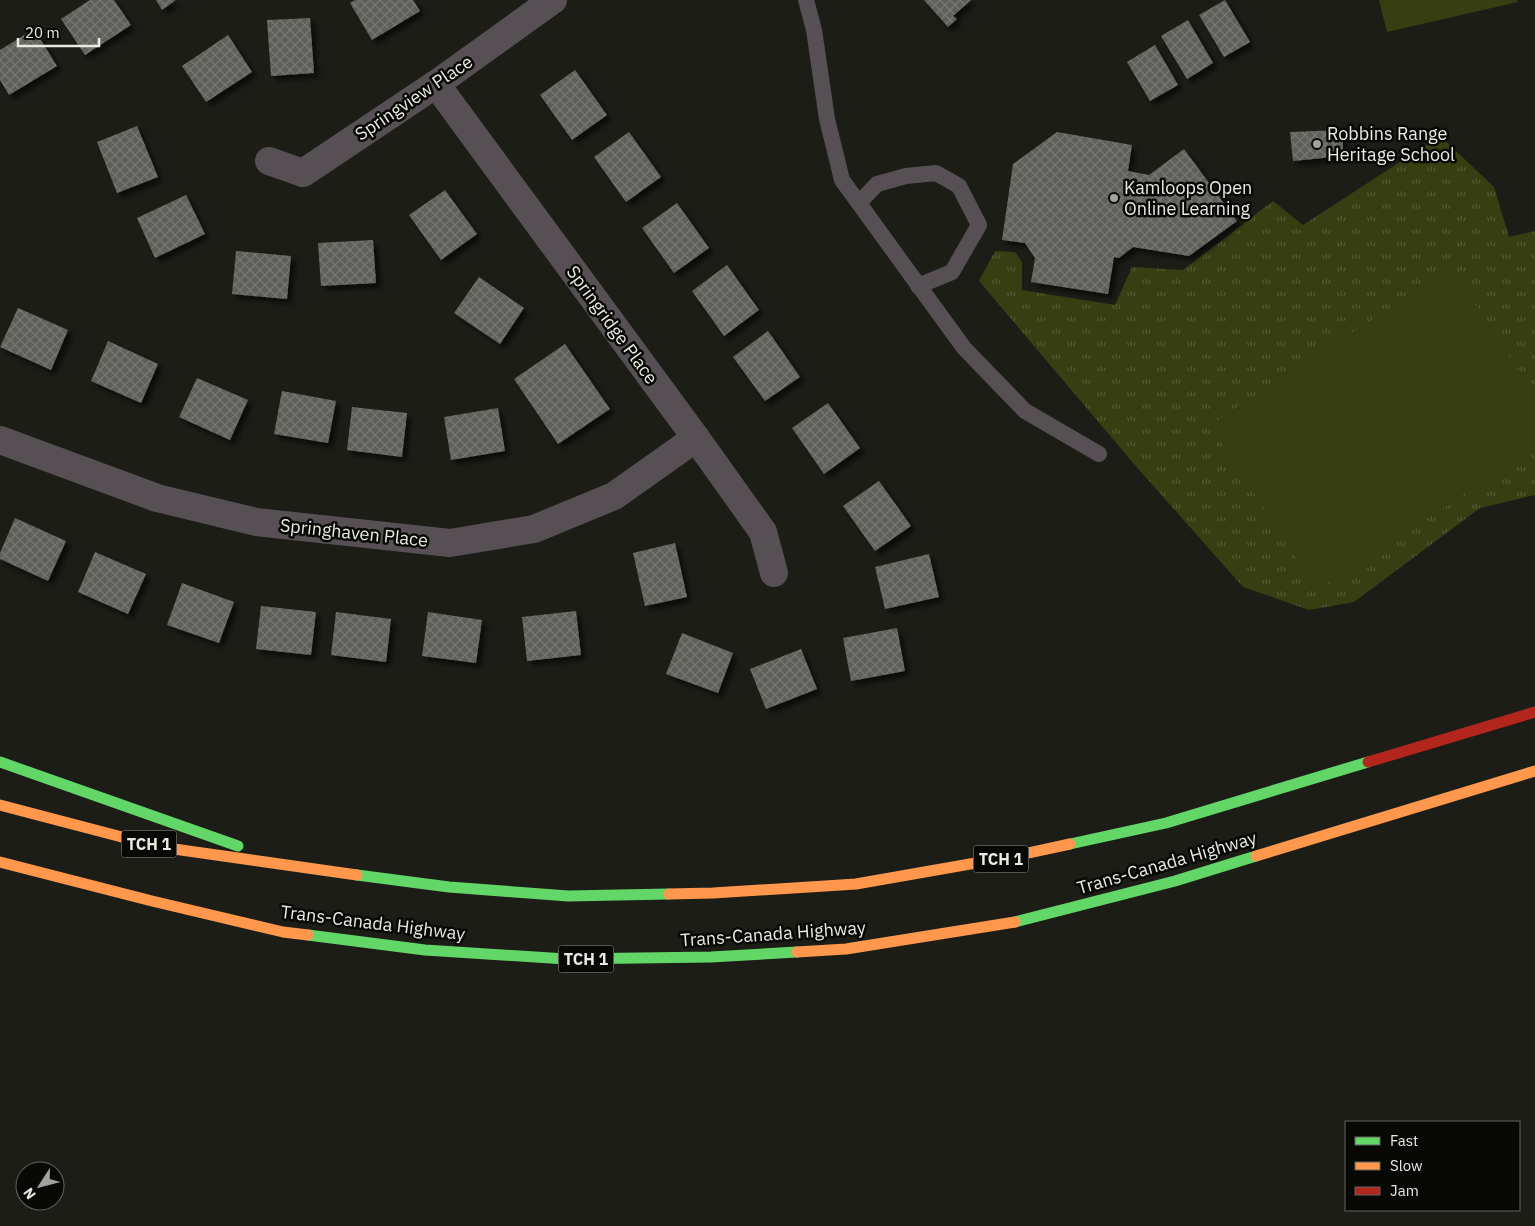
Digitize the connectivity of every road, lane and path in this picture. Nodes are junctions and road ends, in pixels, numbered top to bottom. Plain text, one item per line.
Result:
1 (552, 0) edge
2 (806, 0) edge
3 (436, 84) junction
4 (269, 161) dead end
5 (859, 203) junction
6 (918, 286) junction
7 (696, 438) junction
8 (0, 440) edge
9 (1099, 454) dead end
10 (774, 573) dead end
11 (1535, 712) edge
12 (0, 762) edge
13 (1535, 771) edge
14 (0, 804) edge
15 (0, 862) edge
16 (301, 868) junction

1 - 3 street, Springview Place
2 - 5 lane
3 - 4 street, Springview Place
3 - 7 street, Springridge Place
5 - 6 lane
5 - 6 lane
6 - 9 lane
7 - 8 street, Springhaven Place
7 - 10 street, Springridge Place
11 - 16 highway, TCH 1
12 - 16 highway
13 - 15 highway, Trans-Canada Highway / TCH 1
14 - 16 highway, TCH 1

